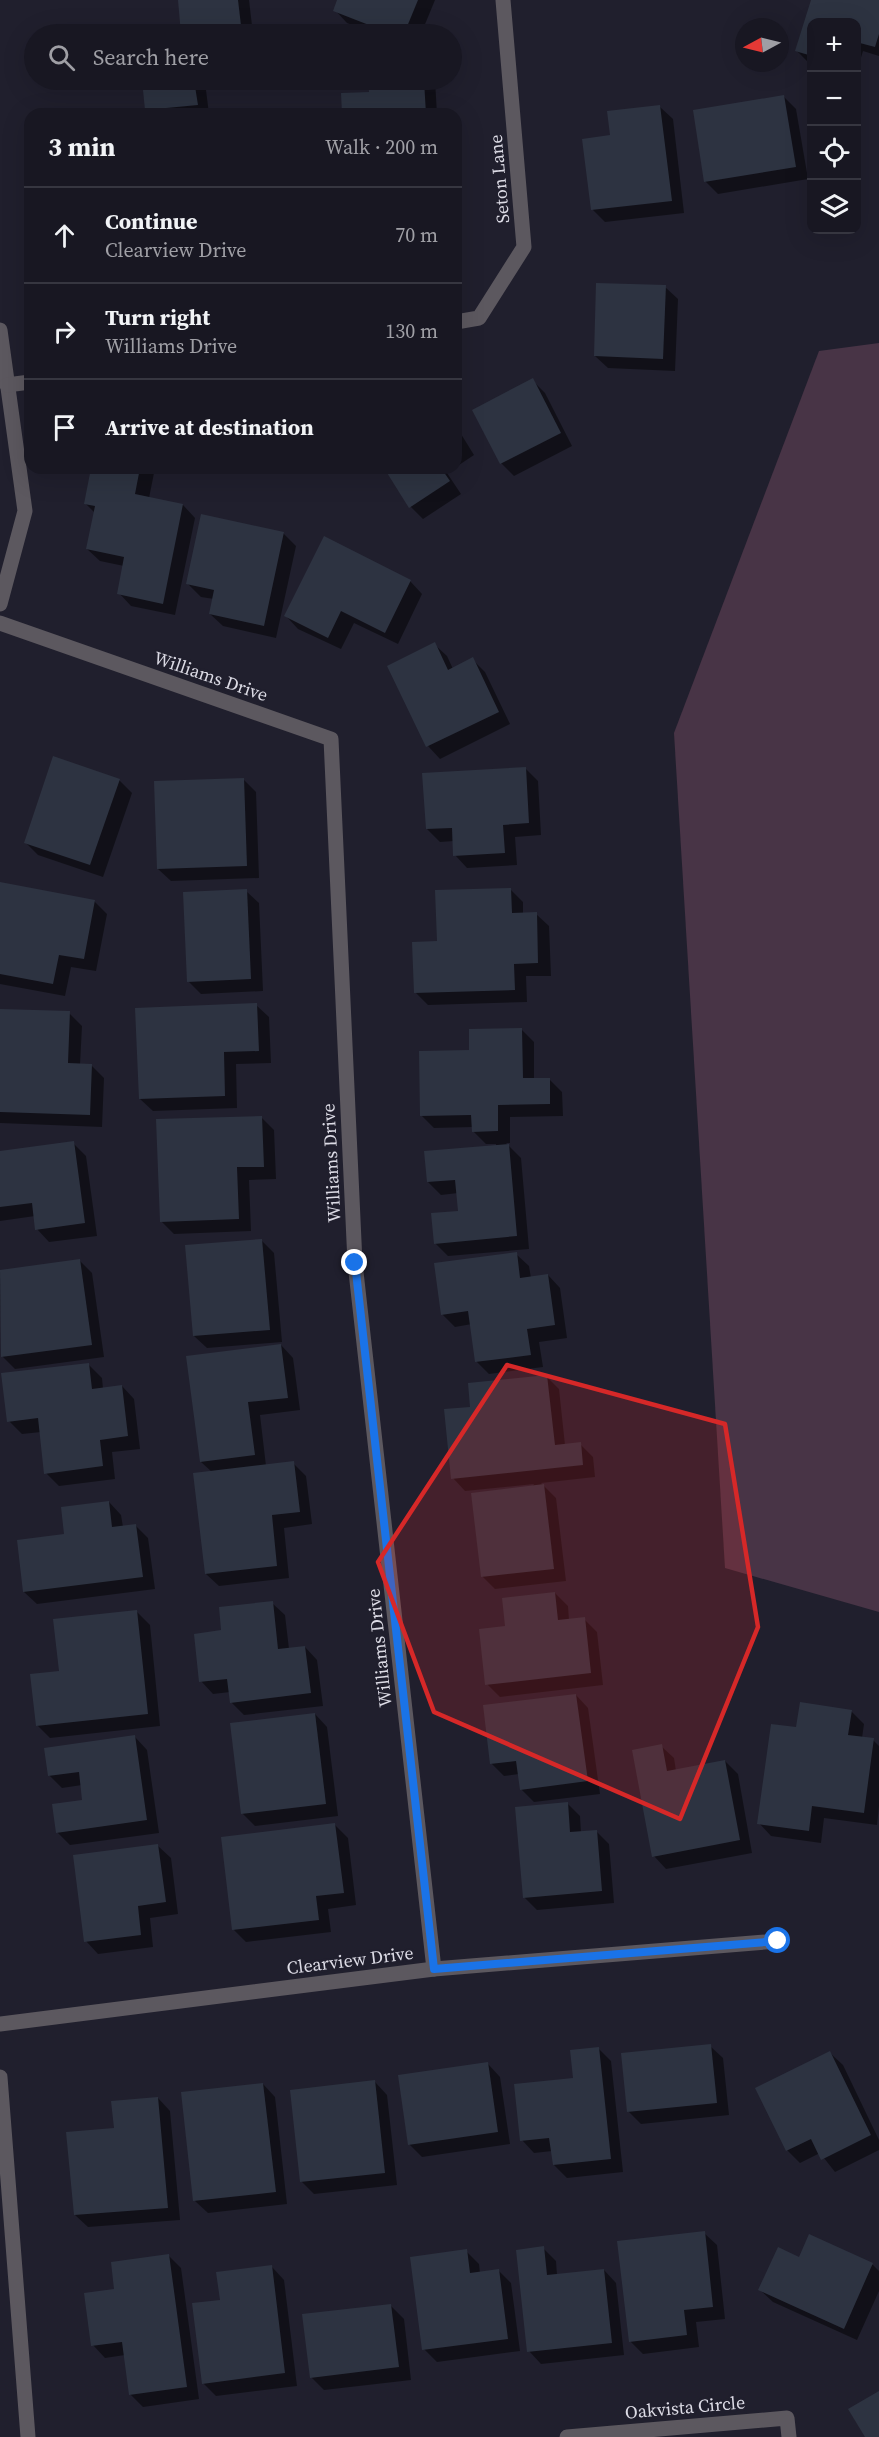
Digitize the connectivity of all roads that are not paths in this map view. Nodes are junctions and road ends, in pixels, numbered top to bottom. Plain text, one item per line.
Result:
1 (503, 0) edge
2 (462, 321) edge
3 (0, 330) edge
4 (24, 383) edge
5 (7, 385) junction
6 (0, 604) edge
7 (0, 623) edge
8 (778, 1941) dead end
9 (434, 1969) junction
10 (0, 2024) edge
11 (0, 2077) edge
12 (28, 2437) edge
13 (567, 2437) edge
14 (789, 2437) edge

1 - 2 street, Seton Lane
3 - 5 street
4 - 5 street
5 - 6 street
7 - 9 street, Williams Drive
8 - 9 street, Clearview Drive
9 - 10 street, Clearview Drive
11 - 12 street
13 - 14 street, Oakvista Circle

